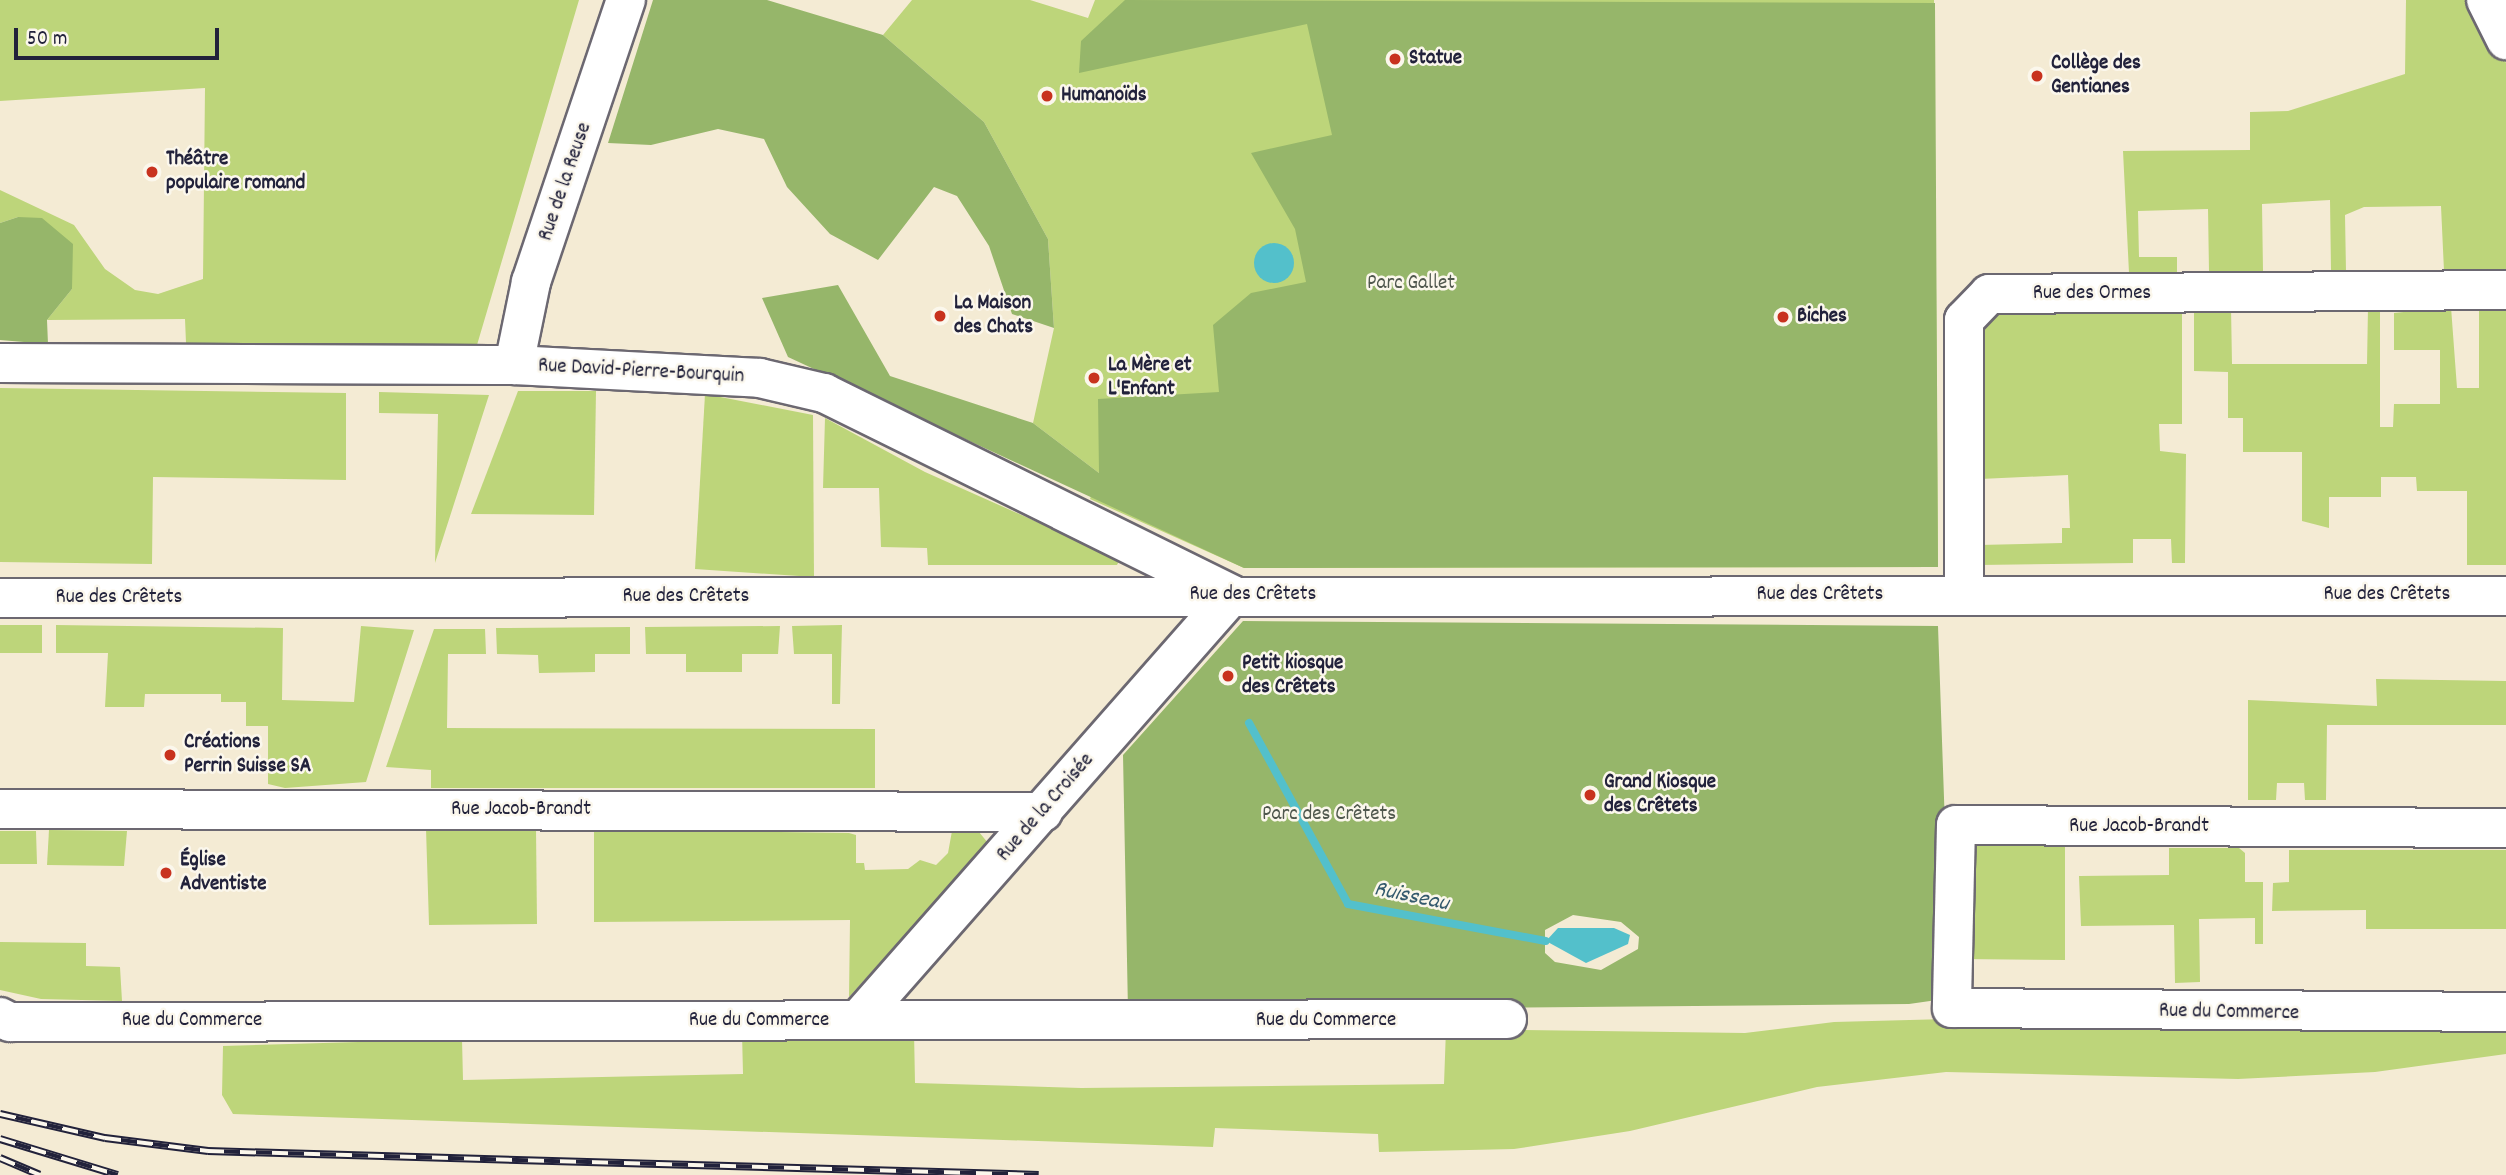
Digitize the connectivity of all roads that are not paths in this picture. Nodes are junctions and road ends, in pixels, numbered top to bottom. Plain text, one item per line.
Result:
1 (626, 0) edge
2 (2486, 0) edge
3 (2506, 40) edge
4 (2506, 290) edge
5 (0, 363) edge
6 (514, 365) junction
7 (1964, 594) junction
8 (1232, 595) junction
9 (2506, 596) edge
10 (0, 598) edge
11 (0, 809) edge
12 (1043, 812) junction
13 (2506, 828) edge
14 (1952, 1008) joint
15 (2506, 1012) edge
16 (858, 1020) junction
17 (1507, 1020) dead end
18 (3, 1029) edge

1 - 6 street, Rue de la Reuse
2 - 3 street
4 - 7 street, Rue des Ormes
5 - 6 street, Rue David-Pierre-Bourquin
6 - 8 street, Rue David-Pierre-Bourquin
7 - 8 street, Rue des Crêtets
7 - 9 street, Rue des Crêtets
8 - 10 street, Rue des Crêtets
8 - 12 street, Rue de la Croisée
11 - 12 street, Rue Jacob-Brandt
12 - 16 street, Rue de la Croisée
13 - 14 street, Rue Jacob-Brandt
14 - 15 street, Rue du Commerce
16 - 17 street, Rue du Commerce
16 - 18 street, Rue du Commerce

